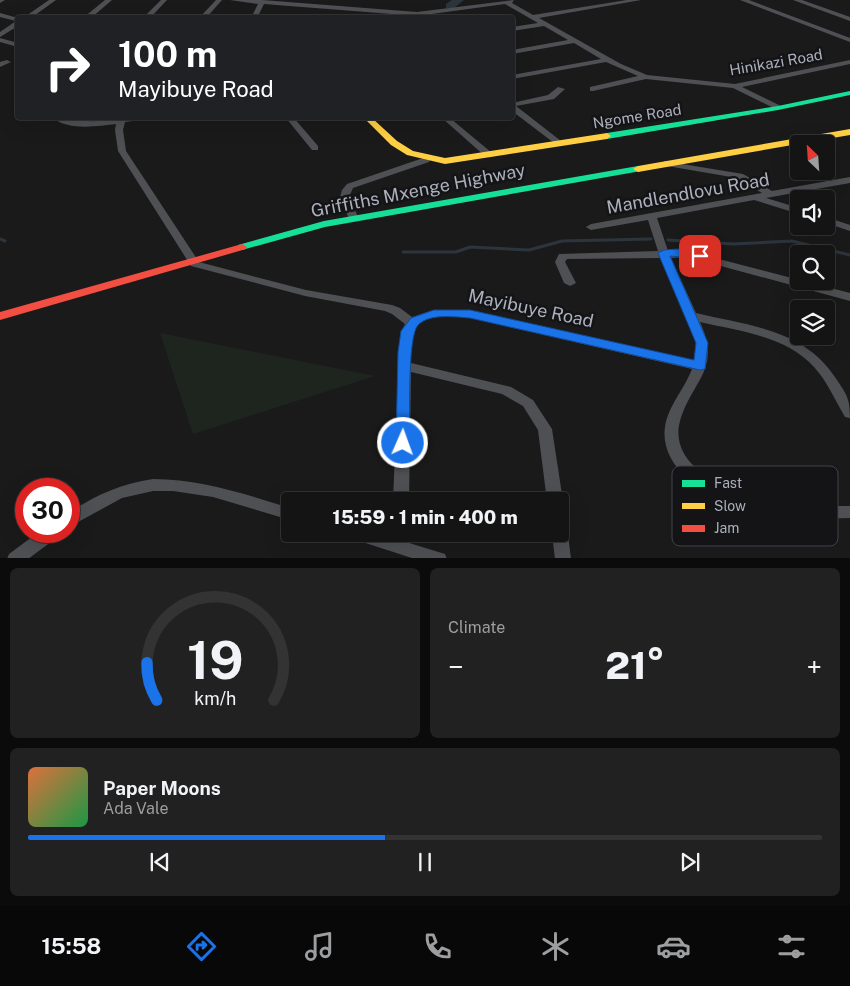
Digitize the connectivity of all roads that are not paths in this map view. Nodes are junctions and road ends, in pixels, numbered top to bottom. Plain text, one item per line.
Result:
1 (53, 0) edge
2 (109, 0) edge
3 (164, 0) edge
4 (219, 0) edge
5 (233, 0) edge
6 (518, 0) edge
7 (638, 0) edge
8 (743, 0) edge
9 (796, 0) edge
10 (262, 2) junction
11 (506, 2) junction
12 (443, 14) edge
13 (0, 15) edge
14 (30, 15) edge
15 (90, 15) edge
16 (149, 15) edge
17 (205, 15) edge
18 (256, 15) edge
19 (388, 15) edge
20 (533, 17) junction
21 (850, 19) edge
22 (15, 20) edge
23 (15, 24) edge
24 (545, 24) junction
25 (515, 29) edge
26 (1, 40) edge
27 (850, 40) edge
28 (576, 41) junction
29 (15, 43) edge
30 (515, 51) edge
31 (607, 60) junction
32 (850, 62) edge
33 (515, 76) edge
34 (646, 76) junction
35 (735, 86) junction
36 (562, 89) dead end
37 (593, 89) dead end
38 (850, 92) edge
39 (515, 105) edge
40 (515, 108) edge
41 (778, 108) junction
42 (62, 120) edge
43 (112, 120) edge
44 (122, 120) edge
45 (292, 120) edge
46 (370, 120) edge
47 (448, 120) edge
48 (850, 132) edge
49 (558, 143) junction
50 (316, 148) dead end
51 (489, 156) junction
52 (426, 160) junction
53 (667, 163) junction
54 (850, 180) edge
55 (834, 183) junction
56 (850, 189) edge
57 (772, 195) junction
58 (756, 198) junction
59 (790, 209) edge
60 (353, 217) junction
61 (652, 217) junction
62 (835, 223) edge
63 (591, 227) dead end
64 (850, 228) edge
65 (664, 253) junction
66 (192, 260) junction
67 (570, 282) dead end
68 (850, 297) edge
69 (1, 315) edge
70 (691, 316) junction
71 (413, 324) junction
72 (406, 366) junction
73 (700, 366) junction
74 (850, 413) edge
75 (686, 466) edge
76 (401, 492) edge
77 (554, 492) edge
78 (281, 512) edge
79 (80, 515) edge
80 (404, 542) edge
81 (561, 542) edge
82 (36, 543) edge
83 (15, 558) edge
84 (439, 558) edge
85 (563, 558) edge

1 - 14 street
2 - 15 street
3 - 16 street
4 - 17 street
5 - 10 street
6 - 11 street
7 - 20 street
8 - 27 street
9 - 21 street
10 - 18 street
10 - 19 street
11 - 12 street
11 - 20 street, Hinikazi Road
12 - 19 street
13 - 22 street
20 - 24 street, Hinikazi Road
23 - 26 street
24 - 25 street
24 - 28 street, Hinikazi Road
26 - 29 street
28 - 30 street
28 - 31 street, Hinikazi Road
31 - 33 street
31 - 34 street, Hinikazi Road
32 - 35 street, Hinikazi Road
34 - 35 street, Hinikazi Road
34 - 37 street, Hinikazi Road
35 - 41 street
36 - 39 street
38 - 41 street, Ngome Road
40 - 49 street
41 - 49 street, Ngome Road
42 - 43 street
44 - 66 street
45 - 50 street
46 - 52 street, Ngome Road
47 - 51 street
48 - 53 street, Griffiths Mxenge Highway
49 - 51 street, Ngome Road
51 - 52 street, Ngome Road
52 - 60 street, Ngome Road
53 - 57 street
53 - 60 street, Griffiths Mxenge Highway
54 - 55 street, Mandlendlovu Road
55 - 56 street
55 - 57 street, Mandlendlovu Road
57 - 58 street, Mandlendlovu Road
58 - 59 street
58 - 61 street, Mandlendlovu Road
60 - 66 street, Griffiths Mxenge Highway
61 - 63 street, Mandlendlovu Road
61 - 65 street
62 - 64 street
65 - 67 street
65 - 68 street
65 - 70 street
66 - 69 street, Griffiths Mxenge Highway
66 - 71 street
70 - 73 street
70 - 74 street
71 - 72 street
71 - 73 street, Mayibuye Road
72 - 76 street
72 - 77 street
73 - 75 street
78 - 79 street
80 - 84 street
81 - 85 street
82 - 83 street

